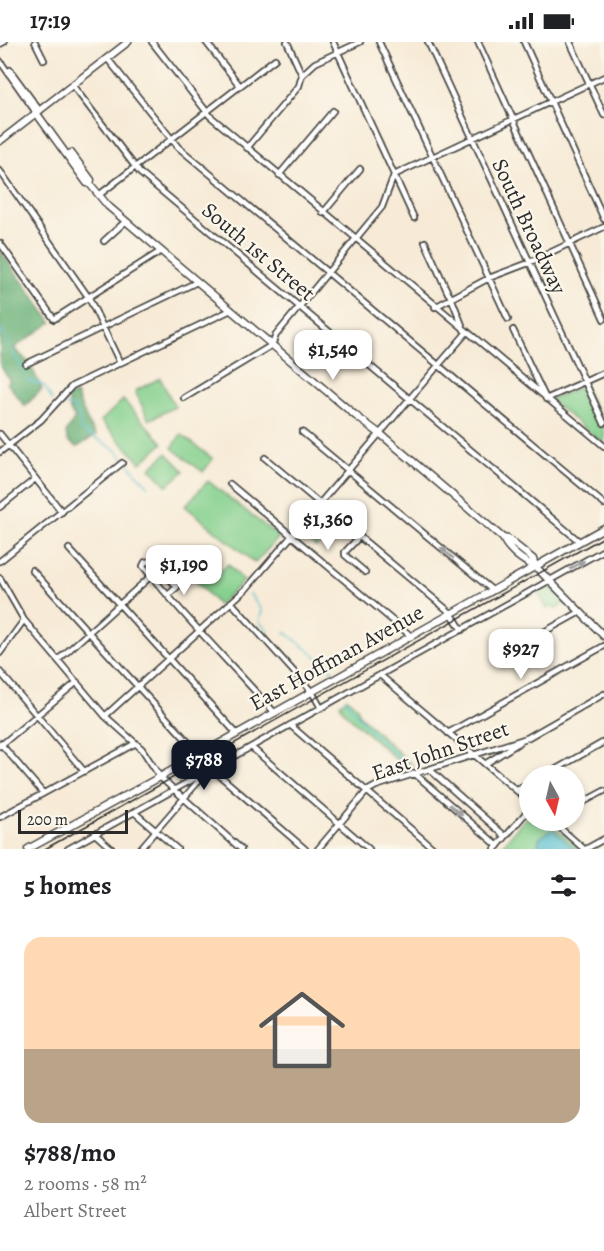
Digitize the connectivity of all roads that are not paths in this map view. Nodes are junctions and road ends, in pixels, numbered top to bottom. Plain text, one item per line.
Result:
1 (35, 42) edge
2 (128, 42) edge
3 (152, 42) edge
4 (206, 42) edge
5 (287, 42) edge
6 (333, 42) edge
7 (360, 42) edge
8 (379, 42) edge
9 (428, 42) edge
10 (478, 42) edge
11 (524, 42) edge
12 (570, 42) edge
13 (338, 52) junction
14 (107, 58) junction
15 (274, 59) dead end
16 (44, 60) dead end
17 (1, 63) edge
18 (302, 75) junction
19 (604, 77) edge
20 (590, 84) junction
21 (73, 86) junction
22 (240, 86) junction
23 (551, 102) junction
24 (333, 111) dead end
25 (38, 112) junction
26 (206, 112) junction
27 (604, 115) edge
28 (513, 119) junction
29 (472, 138) junction
30 (0, 140) edge
31 (171, 140) junction
32 (247, 148) junction
33 (432, 157) junction
34 (136, 167) junction
35 (360, 169) dead end
36 (0, 171) edge
37 (279, 175) junction
38 (394, 176) junction
39 (99, 195) junction
40 (323, 213) junction
41 (414, 218) dead end
42 (604, 219) edge
43 (126, 221) junction
44 (604, 227) edge
45 (355, 239) junction
46 (104, 241) dead end
47 (425, 242) dead end
48 (0, 243) edge
49 (570, 244) junction
50 (161, 251) junction
51 (529, 263) junction
52 (327, 273) junction
53 (489, 278) junction
54 (197, 282) junction
55 (451, 297) junction
56 (89, 298) junction
57 (299, 306) junction
58 (435, 307) junction
59 (231, 310) junction
60 (508, 319) dead end
61 (604, 319) edge
62 (103, 327) junction
63 (513, 330) dead end
64 (465, 331) junction
65 (272, 345) junction
66 (120, 363) junction
67 (26, 364) dead end
68 (437, 365) junction
69 (604, 373) edge
70 (584, 382) junction
71 (184, 398) dead end
72 (409, 398) junction
73 (546, 399) junction
74 (604, 423) edge
75 (302, 432) dead end
76 (0, 434) edge
77 (380, 434) junction
78 (9, 446) junction
79 (604, 446) edge
80 (0, 452) edge
81 (265, 458) dead end
82 (122, 463) dead end
83 (349, 471) junction
84 (35, 479) junction
85 (230, 484) dead end
86 (320, 504) junction
87 (604, 504) edge
88 (0, 507) edge
89 (62, 512) junction
90 (604, 528) edge
91 (293, 536) junction
92 (360, 536) junction
93 (579, 541) junction
94 (69, 549) dead end
95 (604, 550) edge
96 (0, 561) edge
97 (535, 566) junction
98 (32, 570) dead end
99 (365, 573) dead end
100 (151, 576) junction
101 (0, 578) edge
102 (549, 581) junction
103 (492, 591) junction
104 (168, 595) junction
105 (231, 602) junction
106 (120, 605) junction
107 (580, 612) junction
108 (451, 613) junction
109 (24, 621) junction
110 (200, 630) junction
111 (462, 630) junction
112 (89, 633) junction
113 (411, 636) junction
114 (604, 636) edge
115 (524, 643) dead end
116 (604, 646) edge
117 (0, 653) edge
118 (169, 658) junction
119 (58, 660) junction
120 (0, 672) edge
121 (380, 675) junction
122 (77, 682) junction
123 (138, 687) junction
124 (312, 692) junction
125 (604, 694) edge
126 (321, 708) junction
127 (274, 712) junction
128 (36, 716) junction
129 (105, 716) junction
130 (290, 725) junction
131 (448, 733) junction
132 (237, 734) junction
133 (527, 738) junction
134 (604, 742) edge
135 (136, 743) junction
136 (0, 744) edge
137 (251, 747) junction
138 (200, 755) junction
139 (474, 755) junction
140 (485, 764) junction
141 (563, 765) edge
142 (212, 769) junction
143 (429, 769) junction
144 (84, 771) junction
145 (414, 773) junction
146 (160, 777) junction
147 (173, 790) junction
148 (517, 790) edge
149 (367, 791) junction
150 (604, 791) edge
151 (43, 793) junction
152 (183, 799) junction
153 (585, 801) edge
154 (134, 812) junction
155 (0, 816) edge
156 (519, 820) edge
157 (340, 823) junction
158 (156, 831) junction
159 (564, 831) edge
160 (95, 834) junction
161 (505, 836) junction
162 (604, 839) edge
163 (497, 847) edge
164 (28, 849) edge
165 (68, 849) edge
166 (112, 849) edge
167 (140, 849) edge
168 (177, 849) edge
169 (241, 849) edge
170 (305, 849) edge
171 (318, 849) edge
172 (369, 849) edge
173 (434, 849) edge
174 (585, 849) edge

1 - 16 street
2 - 14 main road
3 - 26 street
4 - 22 street
5 - 18 street
6 - 13 street
7 - 13 street
8 - 33 street
9 - 29 street, South Broadway
10 - 28 street
11 - 23 street
12 - 20 street
13 - 18 street
13 - 38 street
14 - 21 main road
14 - 31 street
15 - 22 street
17 - 25 street
18 - 32 street
19 - 20 street
20 - 23 street
20 - 27 street
21 - 25 main road
21 - 34 street, South 1st Street
22 - 26 street
23 - 28 street
23 - 42 street
24 - 37 street
25 - 30 main road
25 - 39 main road
26 - 31 street
26 - 32 street
28 - 29 street
28 - 49 street
29 - 33 street
29 - 51 street, South Broadway
31 - 34 street
31 - 52 street
32 - 37 street
33 - 38 street
33 - 53 street
34 - 39 street
34 - 57 street, South 1st Street
35 - 40 street
36 - 56 street
37 - 40 street
38 - 41 street
38 - 45 street
39 - 43 main road
40 - 45 street
43 - 46 street
43 - 50 main road
44 - 49 street
45 - 52 street
45 - 58 street
47 - 55 street
48 - 56 street
49 - 51 street
49 - 61 street
50 - 54 main road
50 - 56 street
51 - 53 street
51 - 70 street, South Broadway
52 - 57 street
52 - 68 street
53 - 55 street
53 - 60 street
54 - 59 main road
54 - 62 street
55 - 58 street
55 - 64 street
56 - 62 street
57 - 65 street
57 - 72 street, South 1st Street
58 - 64 street
59 - 65 main road
59 - 66 street
62 - 66 street
62 - 67 street
63 - 73 street
64 - 68 street
64 - 73 street
65 - 71 street
65 - 77 main road
66 - 78 street
68 - 72 street
68 - 87 street
69 - 70 street
70 - 73 street
70 - 74 street, South Broadway
72 - 77 street
72 - 93 street, South 1st Street
73 - 79 street
75 - 83 street
76 - 78 street
77 - 83 street
77 - 97 main road
78 - 80 street
78 - 84 street
81 - 86 street
82 - 89 street
83 - 86 street
103 -> 83 street
84 - 88 street
84 - 89 street
85 - 91 street
86 - 91 street
86 - 92 street
89 - 96 street
90 - 93 main road, East Hoffman Avenue
91 - 105 street
91 - 113 street
92 - 99 street
92 - 108 street
93 - 97 main road, East Hoffman Avenue
94 - 106 street
102 -> 95 street, East Hoffman Avenue
97 - 102 main road
97 - 103 main road, East Hoffman Avenue
98 - 112 street
100 - 104 street
100 - 104 street
100 - 106 street
101 - 109 street
102 - 107 main road
102 - 111 street, East Hoffman Avenue
103 - 108 main road, East Hoffman Avenue
104 - 110 street
105 - 110 street
105 - 124 street
106 - 112 street
106 - 118 street
107 - 114 main road
107 - 115 street
108 - 111 street
108 - 113 main road, East Hoffman Avenue
109 - 117 street
109 - 119 street
110 - 118 street
110 - 127 street
111 - 121 street, East Hoffman Avenue
112 - 119 street
112 - 123 street
113 - 124 main road, East Hoffman Avenue
116 - 131 street
118 - 123 street
118 - 132 street
119 - 122 street
120 - 128 street
121 - 126 street, East Hoffman Avenue
121 - 131 street
122 - 128 street
122 - 129 street
123 - 129 street
123 - 138 street
124 - 126 street
124 - 127 main road, East Hoffman Avenue
125 - 133 street, East John Street
126 - 130 street, East Hoffman Avenue
127 - 132 main road, East Hoffman Avenue
128 - 136 street
128 - 144 street
129 - 135 street
130 - 137 street, East Hoffman Avenue
130 - 149 street
131 - 139 street
132 - 138 main road, East Hoffman Avenue
133 - 139 street, East John Street
133 - 140 street, East John Street
134 - 141 street
135 - 144 street
135 - 146 street
136 - 151 street
137 - 142 street, East Hoffman Avenue
137 - 157 street
138 - 146 main road, East Hoffman Avenue
139 - 140 street
139 - 143 street, East John Street
140 - 148 street
142 - 147 street, East Hoffman Avenue
142 - 152 street
142 - 170 street
143 - 145 street, East John Street
143 - 161 street
144 - 151 street
145 - 149 street, East John Street
145 -> 163 street
146 - 147 street
146 - 164 main road, East Hoffman Avenue
147 - 152 street
147 - 154 street, East Hoffman Avenue
149 - 157 street, East John Street
149 - 173 street
150 - 153 street
151 - 155 street
152 - 158 street
152 - 169 street
154 - 158 street
154 - 160 street, East Hoffman Avenue
156 - 161 street
157 - 171 street, East John Street
157 - 172 street
158 - 167 street
158 - 168 street
159 - 174 street
160 - 165 street, East Hoffman Avenue
160 - 166 street
161 - 163 street
162 - 174 street

